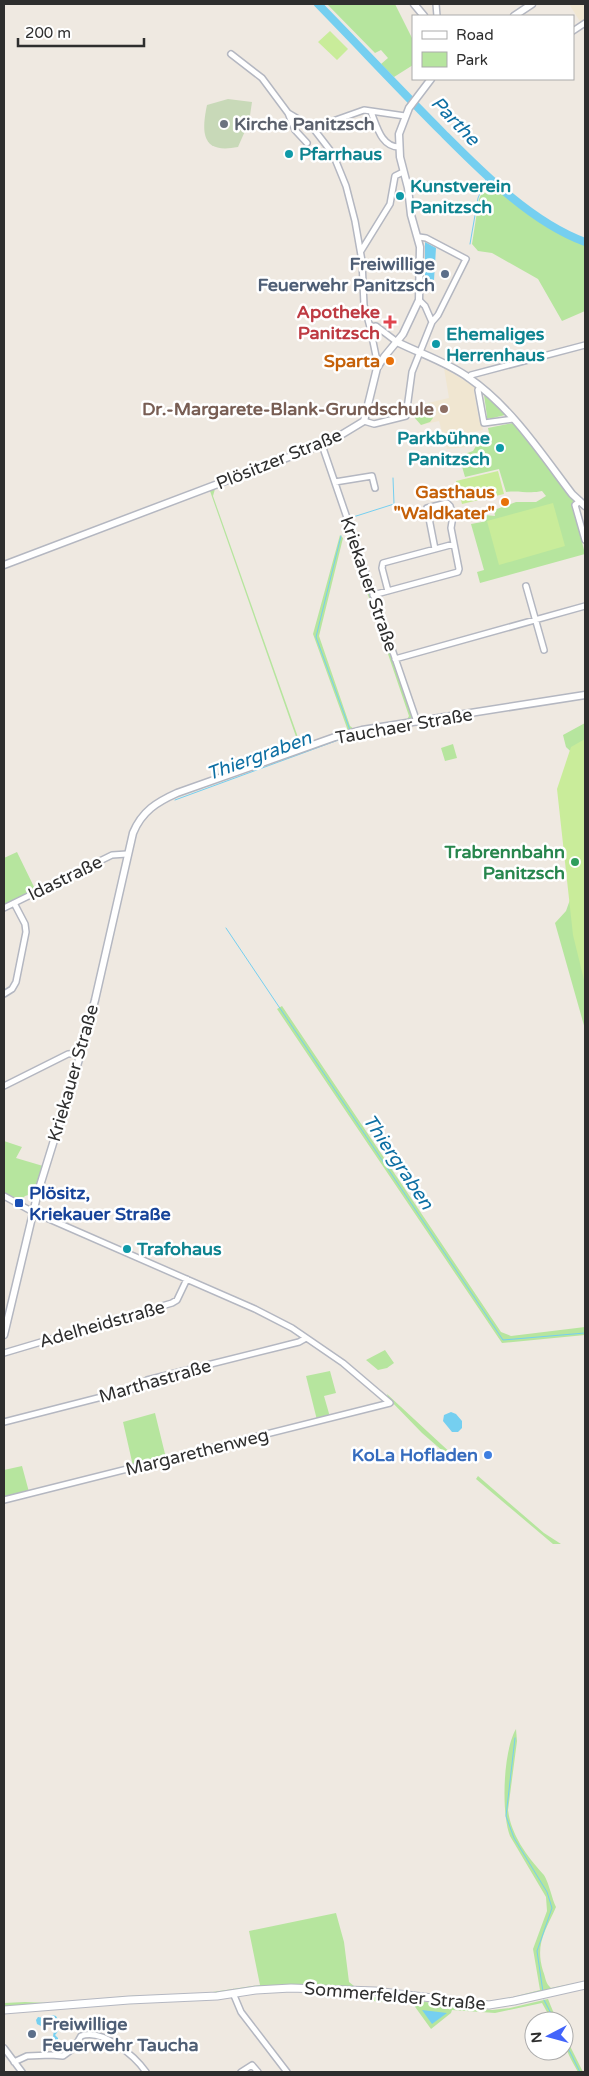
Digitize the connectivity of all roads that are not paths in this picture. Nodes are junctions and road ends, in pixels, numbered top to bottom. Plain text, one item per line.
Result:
1 (414, 4) edge
2 (532, 4) edge
3 (423, 15) edge
4 (516, 15) edge
5 (585, 23) edge
6 (574, 31) edge
7 (231, 54) dead end
8 (430, 80) edge
9 (371, 112) junction
10 (288, 113) junction
11 (405, 116) junction
12 (316, 132) junction
13 (307, 143) dead end
14 (399, 147) junction
15 (403, 172) junction
16 (419, 237) junction
17 (361, 251) junction
18 (419, 300) junction
19 (432, 322) junction
20 (370, 326) junction
21 (397, 342) junction
22 (585, 345) edge
23 (420, 353) junction
24 (380, 363) junction
25 (469, 378) junction
26 (480, 387) junction
27 (513, 419) junction
28 (364, 420) junction
29 (322, 444) junction
30 (335, 482) junction
31 (375, 488) dead end
32 (580, 501) junction
33 (585, 506) edge
34 (585, 540) edge
35 (454, 544) junction
36 (435, 549) junction
37 (4, 565) edge
38 (526, 586) dead end
39 (388, 591) junction
40 (372, 595) junction
41 (585, 606) edge
42 (534, 620) junction
43 (544, 650) dead end
44 (395, 659) junction
45 (585, 695) edge
46 (417, 722) junction
47 (145, 812) joint
48 (127, 854) junction
49 (14, 903) junction
50 (4, 908) edge
51 (4, 994) edge
52 (81, 1053) junction
53 (4, 1086) edge
54 (4, 1196) edge
55 (33, 1212) junction
56 (187, 1279) junction
57 (4, 1336) edge
58 (306, 1338) junction
59 (4, 1353) edge
60 (4, 1422) edge
61 (4, 1500) edge
62 (585, 1985) edge
63 (234, 1993) junction
64 (4, 2010) edge
65 (4, 2048) edge
66 (9, 2055) junction
67 (4, 2059) edge
68 (14, 2062) junction
69 (22, 2072) edge
70 (146, 2072) edge
71 (241, 2072) edge
72 (258, 2072) edge
73 (287, 2072) edge

1 - 3 street
2 - 4 street
5 - 6 street
7 - 10 street
8 - 11 street
9 - 11 street
9 - 12 street
9 - 14 street
10 - 12 street
10 - 13 street
11 - 14 street
12 - 17 street
14 - 15 street
15 - 16 street
15 - 17 street
16 - 18 street
16 - 19 street
17 - 20 street
18 - 19 street
18 - 21 street
19 - 23 street
20 - 21 street
20 - 24 street
21 - 23 street
21 - 24 street
22 - 25 street
23 - 25 street
23 - 28 street
24 - 28 street
25 - 26 street
26 - 27 street
26 - 27 street
27 - 32 street
28 - 29 street, Plösitzer Straße
29 - 30 street, Kriekauer Straße
29 - 37 street, Plösitzer Straße
30 - 31 street
30 - 40 street, Kriekauer Straße
32 - 33 street
32 - 34 street
35 - 36 street
35 - 36 street
35 - 39 street
36 - 39 street
38 - 42 street
39 - 40 street
40 - 44 street, Kriekauer Straße
41 - 42 street
42 - 43 street
42 - 44 street
44 - 46 street, Kriekauer Straße
45 - 46 street, Tauchaer Straße
46 - 47 street, Tauchaer Straße
47 - 48 street, Kriekauer Straße
48 - 49 street, Idastraße
48 - 52 street, Kriekauer Straße
49 - 50 street, Idastraße
49 - 51 street
52 - 53 street
52 - 55 street, Kriekauer Straße
54 - 55 street
55 - 56 street
55 - 57 street, Kriekauer Straße
56 - 58 street
56 - 59 street, Adelheidstraße
58 - 60 street, Marthastraße
58 - 61 street, Margarethenweg
62 - 63 main road, Sommerfelder Straße
63 - 64 main road, Sommerfelder Straße
63 - 73 street
65 - 66 street
66 - 67 street
66 - 68 street
68 - 69 street
68 - 70 street
71 - 72 street

